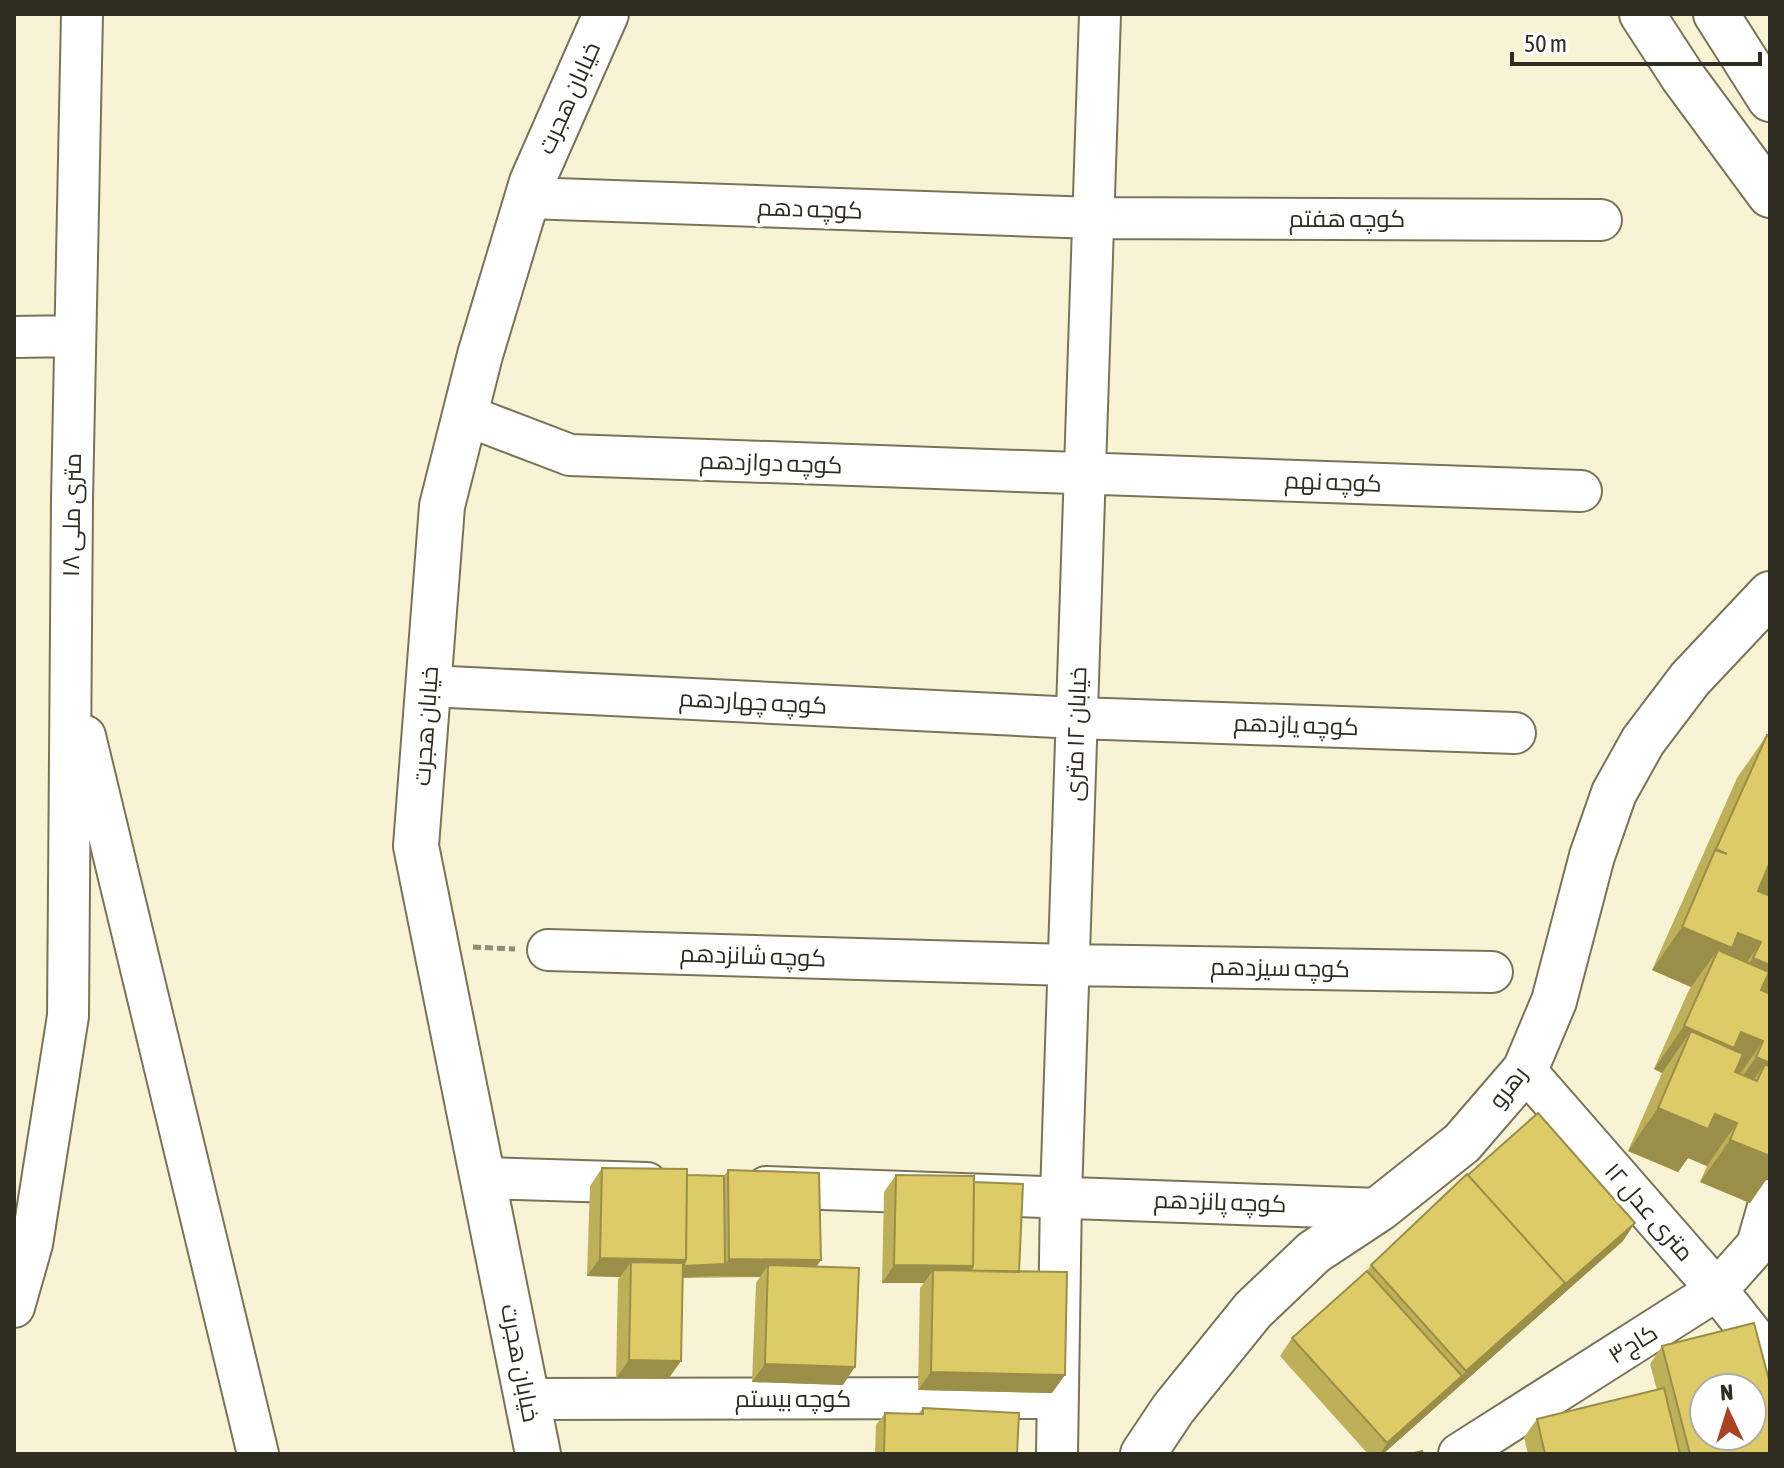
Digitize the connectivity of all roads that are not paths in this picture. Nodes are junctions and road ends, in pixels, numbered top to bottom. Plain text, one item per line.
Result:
1 (82, 14) edge
2 (606, 14) edge
3 (1100, 14) edge
4 (1642, 14) edge
5 (1716, 14) edge
6 (1770, 99) edge
7 (1770, 195) edge
8 (527, 198) junction
9 (1094, 218) junction
10 (1601, 220) dead end
11 (75, 336) junction
12 (14, 337) edge
13 (465, 415) junction
14 (1085, 474) junction
15 (1581, 491) dead end
16 (1770, 594) edge
17 (71, 674) junction
18 (429, 686) junction
19 (1077, 718) junction
20 (1515, 733) dead end
21 (548, 950) road end
22 (1069, 965) junction
23 (1492, 972) dead end
24 (1525, 1070) junction
25 (483, 1178) junction
26 (686, 1184) edge
27 (733, 1186) edge
28 (1061, 1196) junction
29 (1770, 1200) edge
30 (1379, 1209) junction
31 (1717, 1290) junction
32 (14, 1307) edge
33 (1770, 1357) edge
34 (1058, 1398) junction
35 (527, 1399) junction
36 (258, 1454) edge
37 (538, 1454) edge
38 (1057, 1454) edge
39 (1143, 1454) edge
40 (1459, 1454) edge

1 - 11 street, ۱۸ متری ملی
2 - 8 street, خیابان هجرت
3 - 9 street, خیابان ۱۲ متری
4 - 7 street
5 - 6 street
8 - 9 street, کوچه دهم
8 - 13 street, خیابان هجرت
9 - 10 street, کوچه هفتم
9 - 14 street, خیابان ۱۲ متری
11 - 12 street
11 - 17 street, ۱۸ متری ملی
13 - 14 street, کوچه دوازدهم
13 - 18 street, خیابان هجرت
14 - 15 street, کوچه نهم
14 - 19 street, خیابان ۱۲ متری
16 - 24 street, رهرو
17 - 32 street, ۱۸ متری ملی
17 - 36 street
18 - 19 street, کوچه چهاردهم
18 - 25 street, خیابان هجرت
19 - 20 street, کوچه یازدهم
19 - 22 street, خیابان ۱۲ متری
21 - 22 street, کوچه شانزدهم
22 - 23 street, کوچه سیزدهم
22 - 28 street, خیابان ۱۲ متری
24 - 30 street, رهرو
24 - 31 street, ۱۲ متری عدل
25 - 26 street
25 - 35 street, خیابان هجرت
27 - 28 street, کوچه پانزدهم
28 - 30 street, کوچه پانزدهم
28 - 34 street, خیابان ۱۲ متری
29 - 31 street, کاج۳
30 - 39 street, رهرو
31 - 33 street, ۱۲ متری عدل
31 - 40 street, کاج۳
34 - 35 street, کوچه بیستم
34 - 38 street, خیابان ۱۲ متری
35 - 37 street, خیابان هجرت

